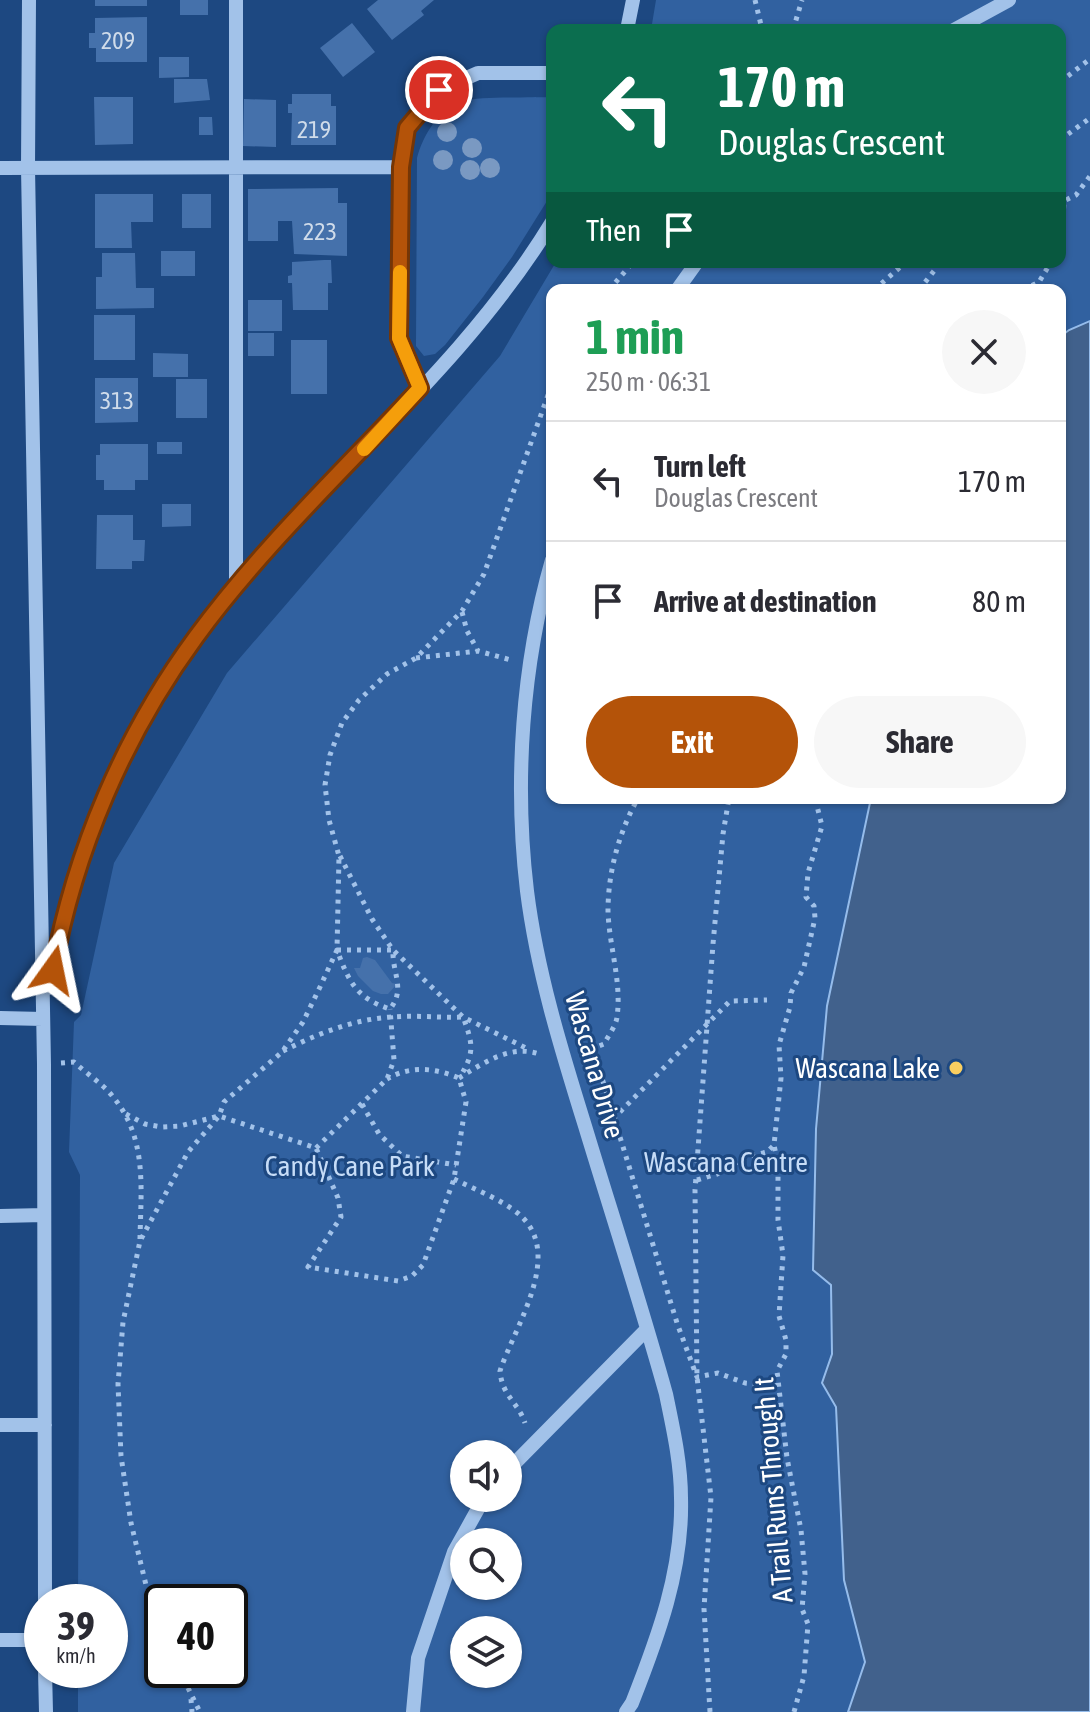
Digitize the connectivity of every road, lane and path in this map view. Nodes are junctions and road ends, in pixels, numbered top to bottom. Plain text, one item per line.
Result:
1 (29, 0) edge
2 (236, 0) edge
3 (633, 0) edge
4 (755, 0) edge
5 (802, 0) edge
6 (1009, 0) edge
7 (628, 24) edge
8 (761, 24) edge
9 (795, 24) edge
10 (965, 24) edge
11 (1090, 59) edge
12 (546, 73) edge
13 (1066, 77) edge
14 (1090, 118) edge
15 (1066, 136) edge
16 (401, 167) junction
17 (0, 168) edge
18 (28, 168) junction
19 (234, 168) junction
20 (1090, 176) edge
21 (1066, 200) edge
22 (546, 232) edge
23 (628, 268) edge
24 (899, 268) edge
25 (936, 268) edge
26 (1047, 268) edge
27 (614, 284) edge
28 (881, 284) edge
29 (924, 284) edge
30 (1035, 284) edge
31 (420, 388) junction
32 (546, 401) edge
33 (546, 582) edge
34 (236, 586) junction
35 (462, 611) junction
36 (478, 651) junction
37 (416, 658) junction
38 (531, 666) junction
39 (635, 804) edge
40 (728, 804) edge
41 (817, 804) edge
42 (339, 856) junction
43 (337, 950) junction
44 (393, 950) junction
45 (767, 1000) dead end
46 (390, 1009) junction
47 (393, 1017) junction
48 (463, 1017) junction
49 (0, 1018) edge
50 (43, 1019) junction
51 (707, 1027) junction
52 (528, 1049) junction
53 (282, 1052) junction
54 (563, 1053) junction
55 (581, 1053) junction
56 (44, 1064) junction
57 (459, 1078) junction
58 (387, 1079) junction
59 (362, 1104) junction
60 (126, 1114) junction
61 (219, 1116) junction
62 (613, 1119) junction
63 (774, 1145) junction
64 (316, 1148) junction
65 (456, 1165) junction
66 (454, 1179) junction
67 (696, 1180) junction
68 (44, 1215) junction
69 (0, 1216) edge
70 (140, 1241) junction
71 (647, 1329) junction
72 (697, 1377) junction
73 (779, 1386) junction
74 (0, 1425) edge
75 (45, 1425) junction
76 (532, 1444) junction
77 (522, 1455) edge
78 (476, 1512) edge
79 (45, 1584) edge
80 (146, 1584) edge
81 (0, 1640) edge
82 (24, 1640) edge
83 (45, 1688) edge
84 (187, 1688) edge
85 (191, 1698) junction
86 (46, 1712) edge
87 (192, 1712) edge
88 (200, 1712) edge
89 (413, 1712) edge
90 (626, 1712) edge
91 (710, 1712) edge
92 (794, 1712) edge

1 - 18 street
2 - 19 street
3 - 7 street
4 - 8 path
5 - 9 path
6 - 10 street
11 - 13 path
12 - 16 street
14 - 15 path
16 - 19 street
16 - 31 street
17 - 18 street
18 - 19 street
18 - 50 street
19 - 34 street
20 - 21 path
22 - 31 street
23 - 27 path
24 - 28 path
25 - 29 path
26 - 30 path
31 - 34 street
32 - 35 path
33 - 38 street, Wascana Drive
34 - 50 street
35 - 36 path
35 - 37 path
36 - 37 path
36 - 38 path
37 - 42 path
38 - 54 street, Wascana Drive
39 - 55 path
40 - 51 path
41 - 63 path, A Trail Runs Through It
42 - 43 path
42 - 44 path
43 - 44 path
43 - 46 path
43 - 53 path
44 - 46 path
44 - 48 path
45 - 51 path
46 - 47 path
47 - 48 path
47 - 53 path
47 - 58 path
48 - 52 path
48 - 57 path
49 - 50 street
50 - 56 street
51 - 62 path
51 - 67 path
52 - 54 path
52 - 57 path
53 - 61 path
54 - 55 path
54 - 71 street, Wascana Drive
55 - 62 path
56 - 60 path
56 - 68 street
57 - 58 path
57 - 65 path
58 - 59 path
59 - 64 path
59 - 65 path
60 - 61 path
60 - 70 path
61 - 64 path
61 - 70 path
62 - 72 path
63 - 67 path
63 - 73 path, A Trail Runs Through It
64 - 66 path
65 - 66 path
66 - 76 path
67 - 72 path
68 - 69 street
68 - 75 street
70 - 80 path
71 - 76 street
71 - 90 street, Wascana Drive
72 - 73 path
72 - 91 path
73 - 92 path, A Trail Runs Through It
74 - 75 street
75 - 79 street
76 - 77 street
78 - 89 street
81 - 82 street
83 - 86 street
84 - 85 path
85 - 87 path
85 - 88 path

